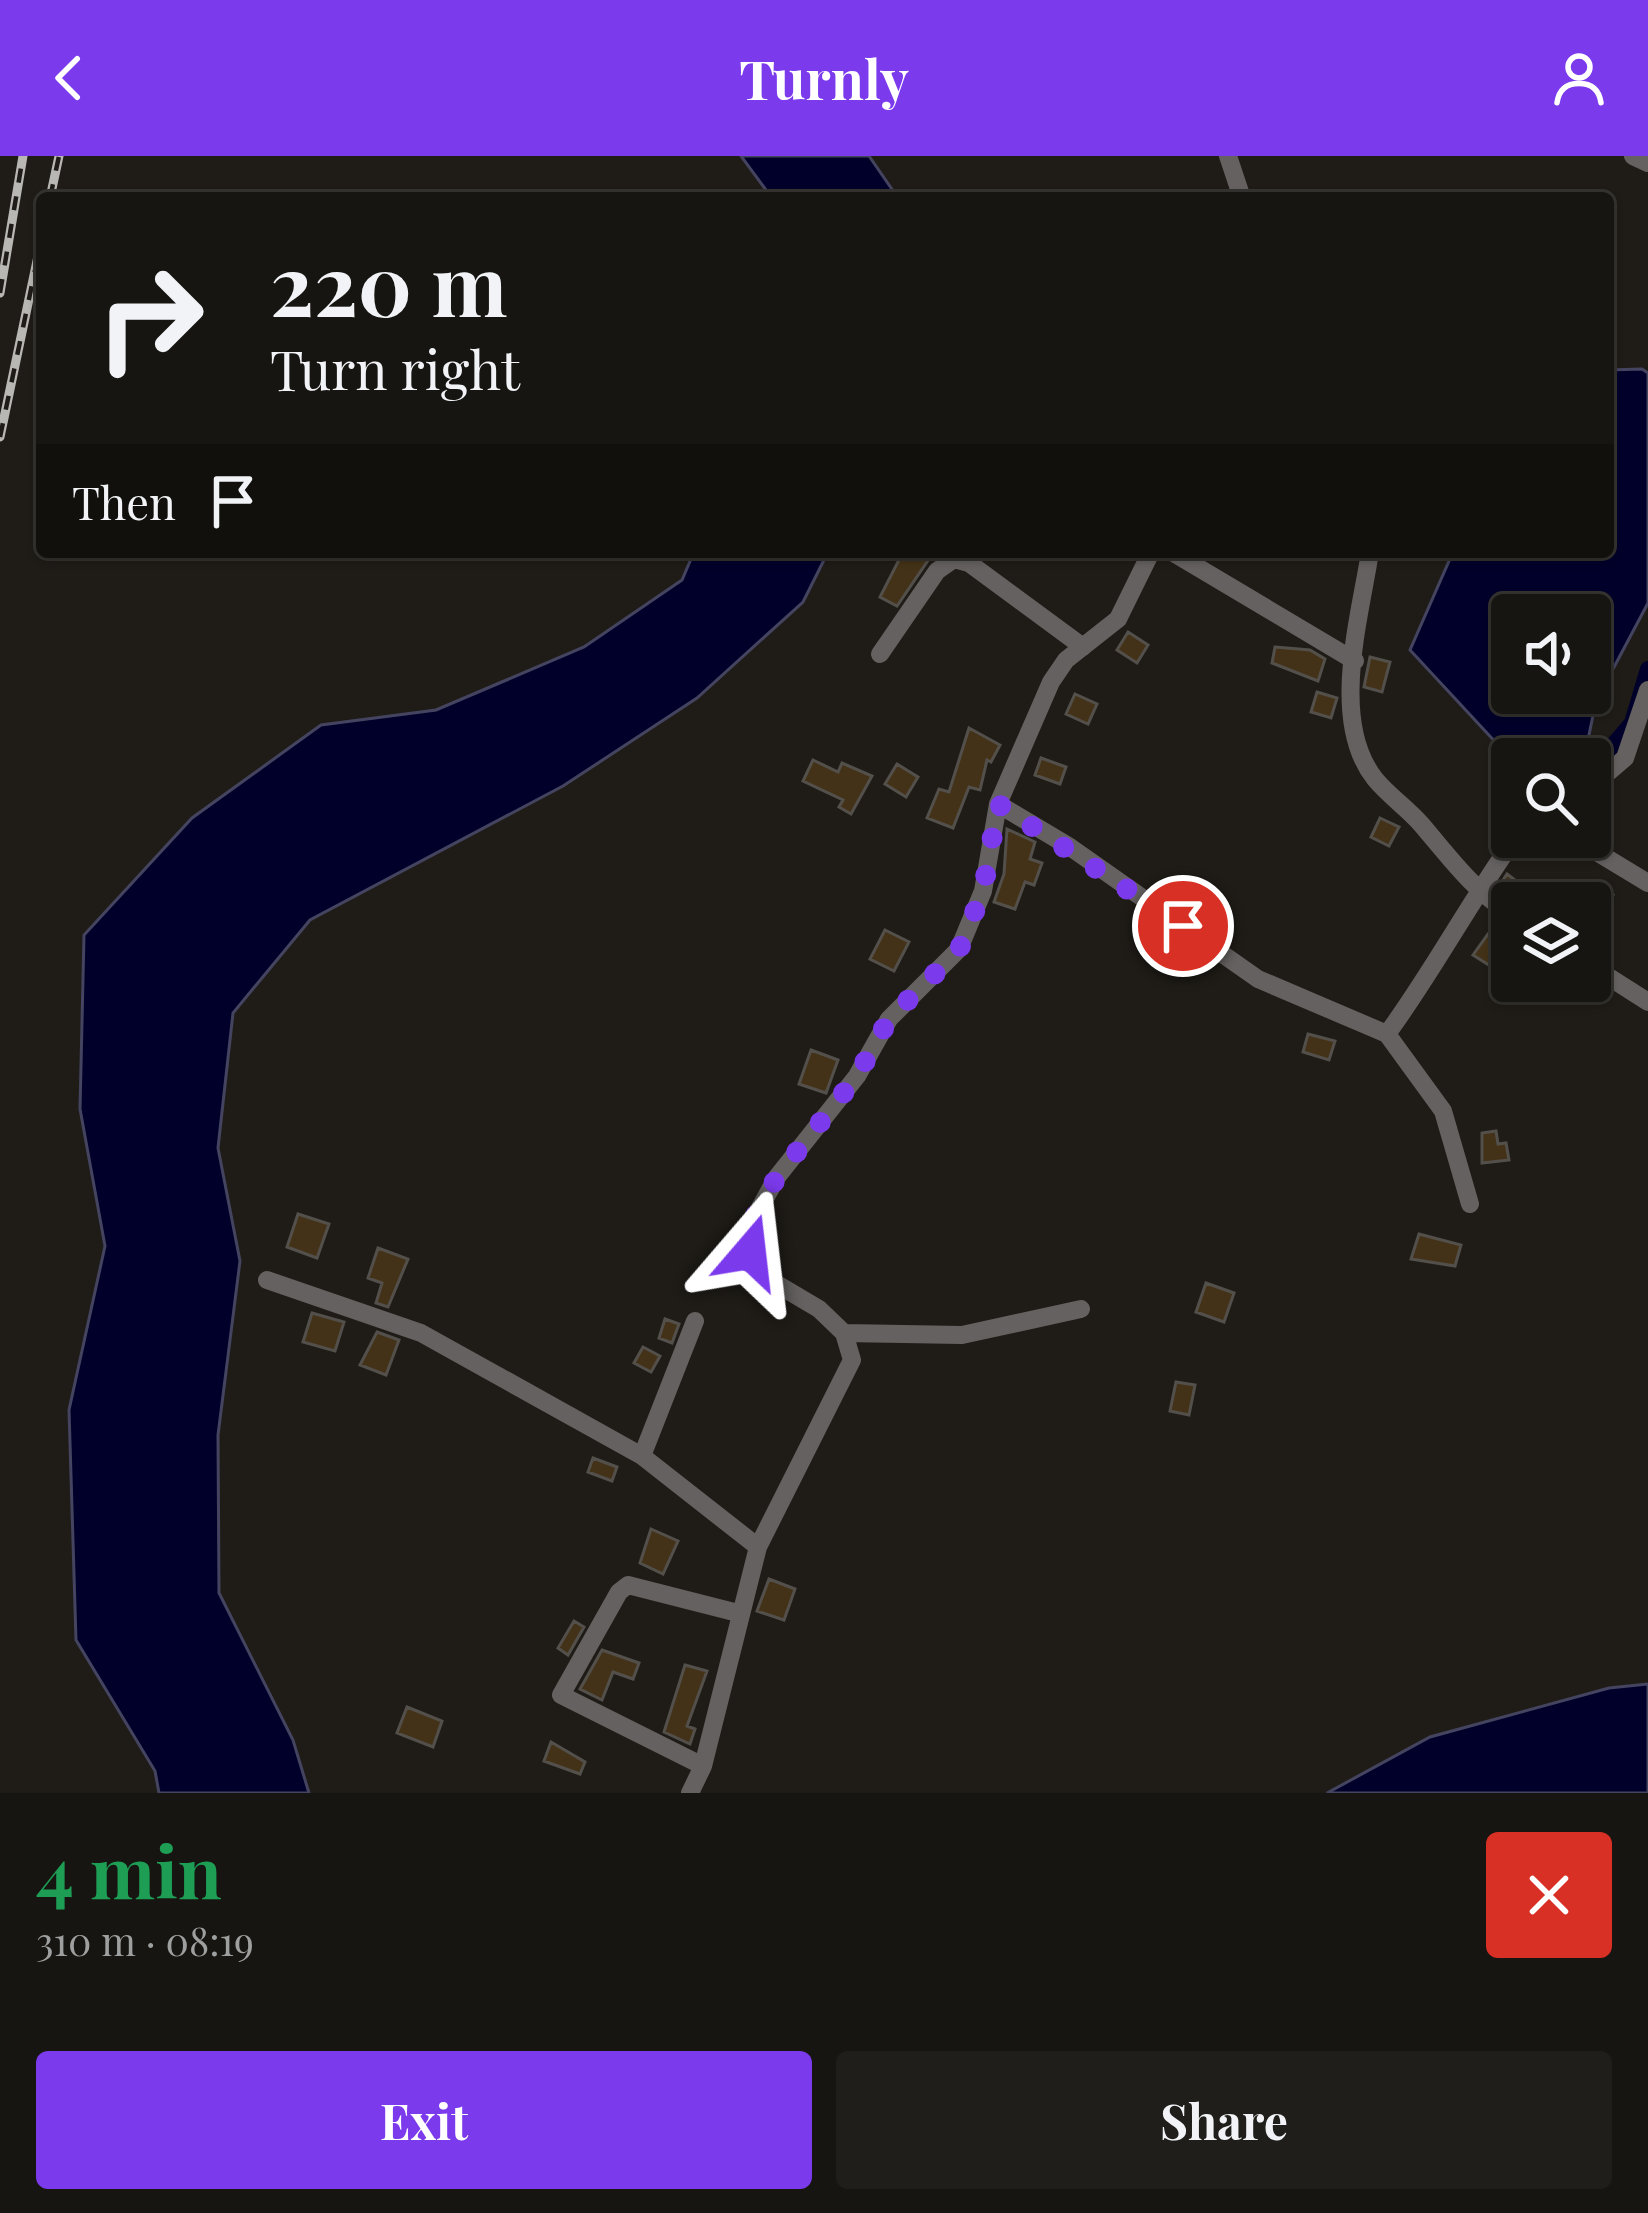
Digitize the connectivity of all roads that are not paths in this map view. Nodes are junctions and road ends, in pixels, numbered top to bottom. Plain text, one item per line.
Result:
1 (1228, 156) edge
2 (1633, 156) edge
3 (1648, 163) edge
4 (1240, 192) edge
5 (1147, 558) edge
6 (1182, 558) edge
7 (1369, 558) edge
8 (1083, 647) junction
9 (880, 654) dead end
10 (1355, 661) junction
11 (1648, 690) edge
12 (1611, 770) edge
13 (998, 804) junction
14 (1501, 858) edge
15 (1607, 858) edge
16 (1648, 883) edge
17 (1478, 891) junction
18 (1491, 900) edge
19 (1611, 978) edge
20 (1648, 1002) edge
21 (1387, 1034) junction
22 (1470, 1204) dead end
23 (267, 1280) dead end
24 (1081, 1309) dead end
25 (695, 1321) dead end
26 (844, 1333) junction
27 (642, 1456) junction
28 (758, 1547) junction
29 (738, 1613) junction
30 (704, 1766) junction
31 (690, 1793) edge

1 - 4 street
2 - 3 street
5 - 8 street
6 - 10 street
7 - 10 street
8 - 9 street
8 - 13 street
10 - 17 street
11 - 12 street
13 - 21 street
13 - 26 street
14 - 17 street
15 - 16 street
17 - 18 street
17 - 21 street
19 - 20 street
21 - 22 street
23 - 27 street
24 - 26 street
25 - 27 street
26 - 28 street
27 - 28 street
28 - 29 street
29 - 30 street
29 - 30 street
30 - 31 street

